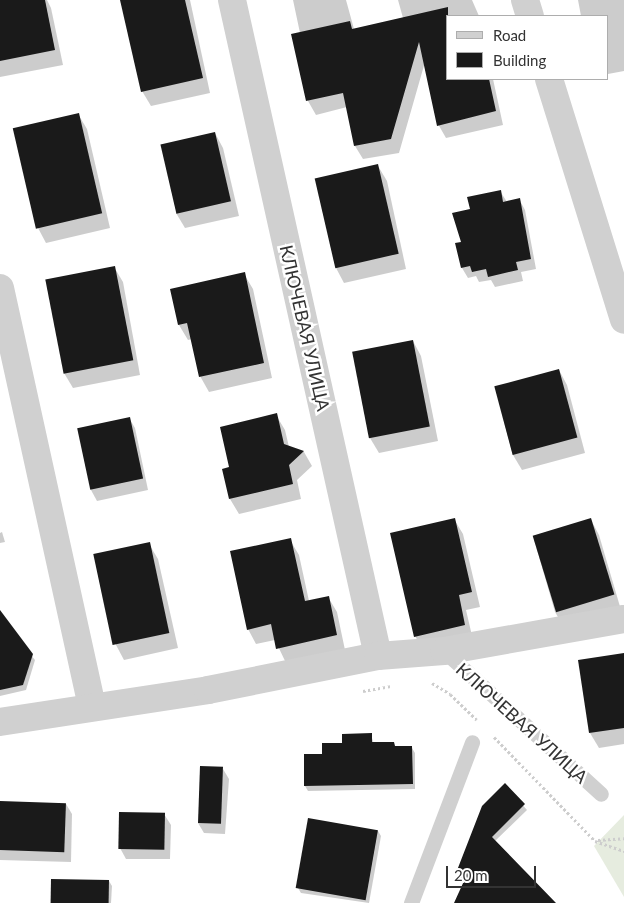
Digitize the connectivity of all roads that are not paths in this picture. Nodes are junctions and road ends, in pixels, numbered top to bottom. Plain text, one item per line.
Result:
1 (232, 0) edge
2 (525, 0) edge
3 (530, 15) edge
4 (549, 80) edge
5 (0, 288) edge
6 (624, 320) edge
7 (624, 619) edge
8 (444, 651) junction
9 (378, 656) junction
10 (92, 707) junction
11 (0, 722) edge
12 (472, 742) dead end
13 (600, 794) dead end
14 (411, 903) edge

1 - 9 street, КЛЮЧЕВАЯ УЛИЦА
2 - 3 street
4 - 6 street
5 - 10 street
7 - 8 street, КЛЮЧЕВАЯ УЛИЦА
8 - 9 street, КЛЮЧЕВАЯ УЛИЦА
8 - 13 lane, КЛЮЧЕВАЯ УЛИЦА
9 - 10 street, КЛЮЧЕВАЯ УЛИЦА
10 - 11 street, КЛЮЧЕВАЯ УЛИЦА
12 - 14 lane

